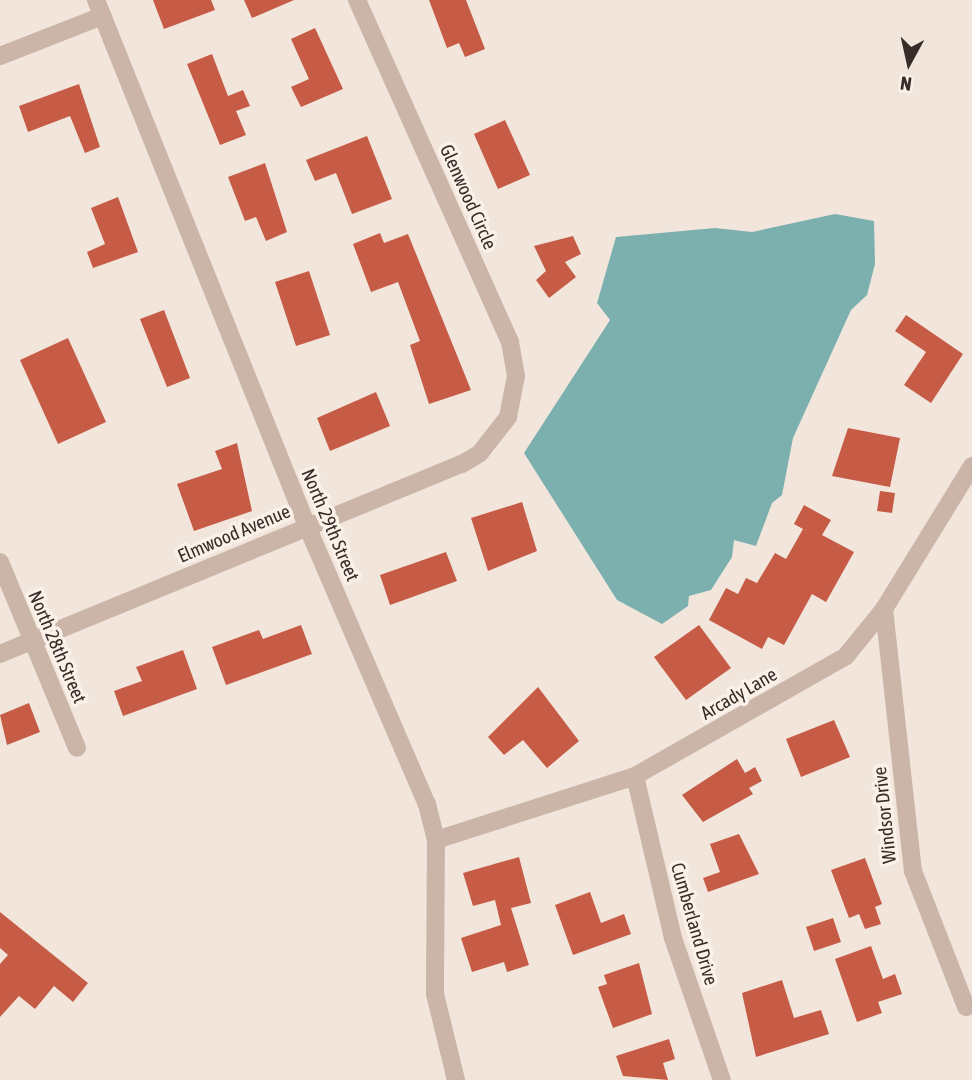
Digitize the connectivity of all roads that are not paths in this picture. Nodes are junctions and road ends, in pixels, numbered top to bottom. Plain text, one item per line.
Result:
1 (357, 0) edge
2 (99, 8) edge
3 (0, 56) edge
4 (508, 416) joint
5 (972, 466) edge
6 (307, 526) junction
7 (0, 562) edge
8 (884, 609) junction
9 (31, 642) junction
10 (0, 654) edge
11 (77, 748) dead end
12 (635, 776) junction
13 (436, 840) junction
14 (965, 1007) dead end
15 (456, 1080) edge
16 (722, 1080) edge

1 - 4 street, Glenwood Circle
2 - 3 street
2 - 6 street, North 29th Street
4 - 6 street, Elmwood Avenue
5 - 8 street, Arcady Lane
6 - 9 street, Elmwood Avenue
6 - 13 street, North 29th Street
7 - 9 street, North 28th Street
8 - 12 street, Arcady Lane
8 - 14 street, Windsor Drive
9 - 10 street, Elmwood Avenue
9 - 11 street, North 28th Street
12 - 13 street, Arcady Lane
12 - 16 street, Cumberland Drive
13 - 15 street, North 29th Street

